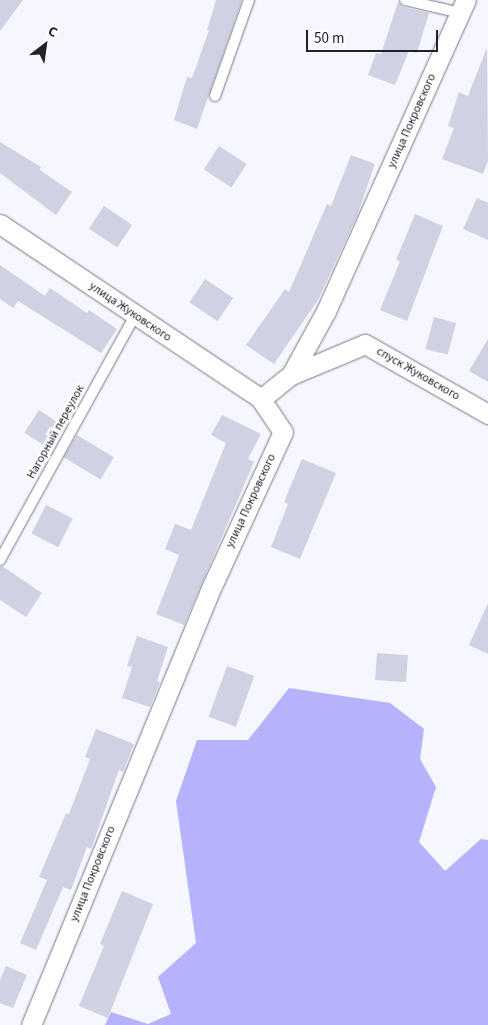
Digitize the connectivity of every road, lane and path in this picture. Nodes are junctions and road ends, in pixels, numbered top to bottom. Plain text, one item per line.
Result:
1 (249, 0) edge
2 (405, 0) edge
3 (464, 7) edge
4 (215, 96) dead end
5 (0, 224) edge
6 (135, 315) junction
7 (291, 375) junction
8 (261, 399) junction
9 (488, 414) edge
10 (0, 560) edge
11 (32, 1025) edge

1 - 4 lane
2 - 3 lane
3 - 7 street, улица Покровского
5 - 6 street, улица Жуковского
6 - 8 street, улица Жуковского
6 - 10 lane, Нагорный переулок
7 - 8 street, улица Покровского
7 - 9 street, спуск Жуковского
8 - 11 street, улица Покровского

